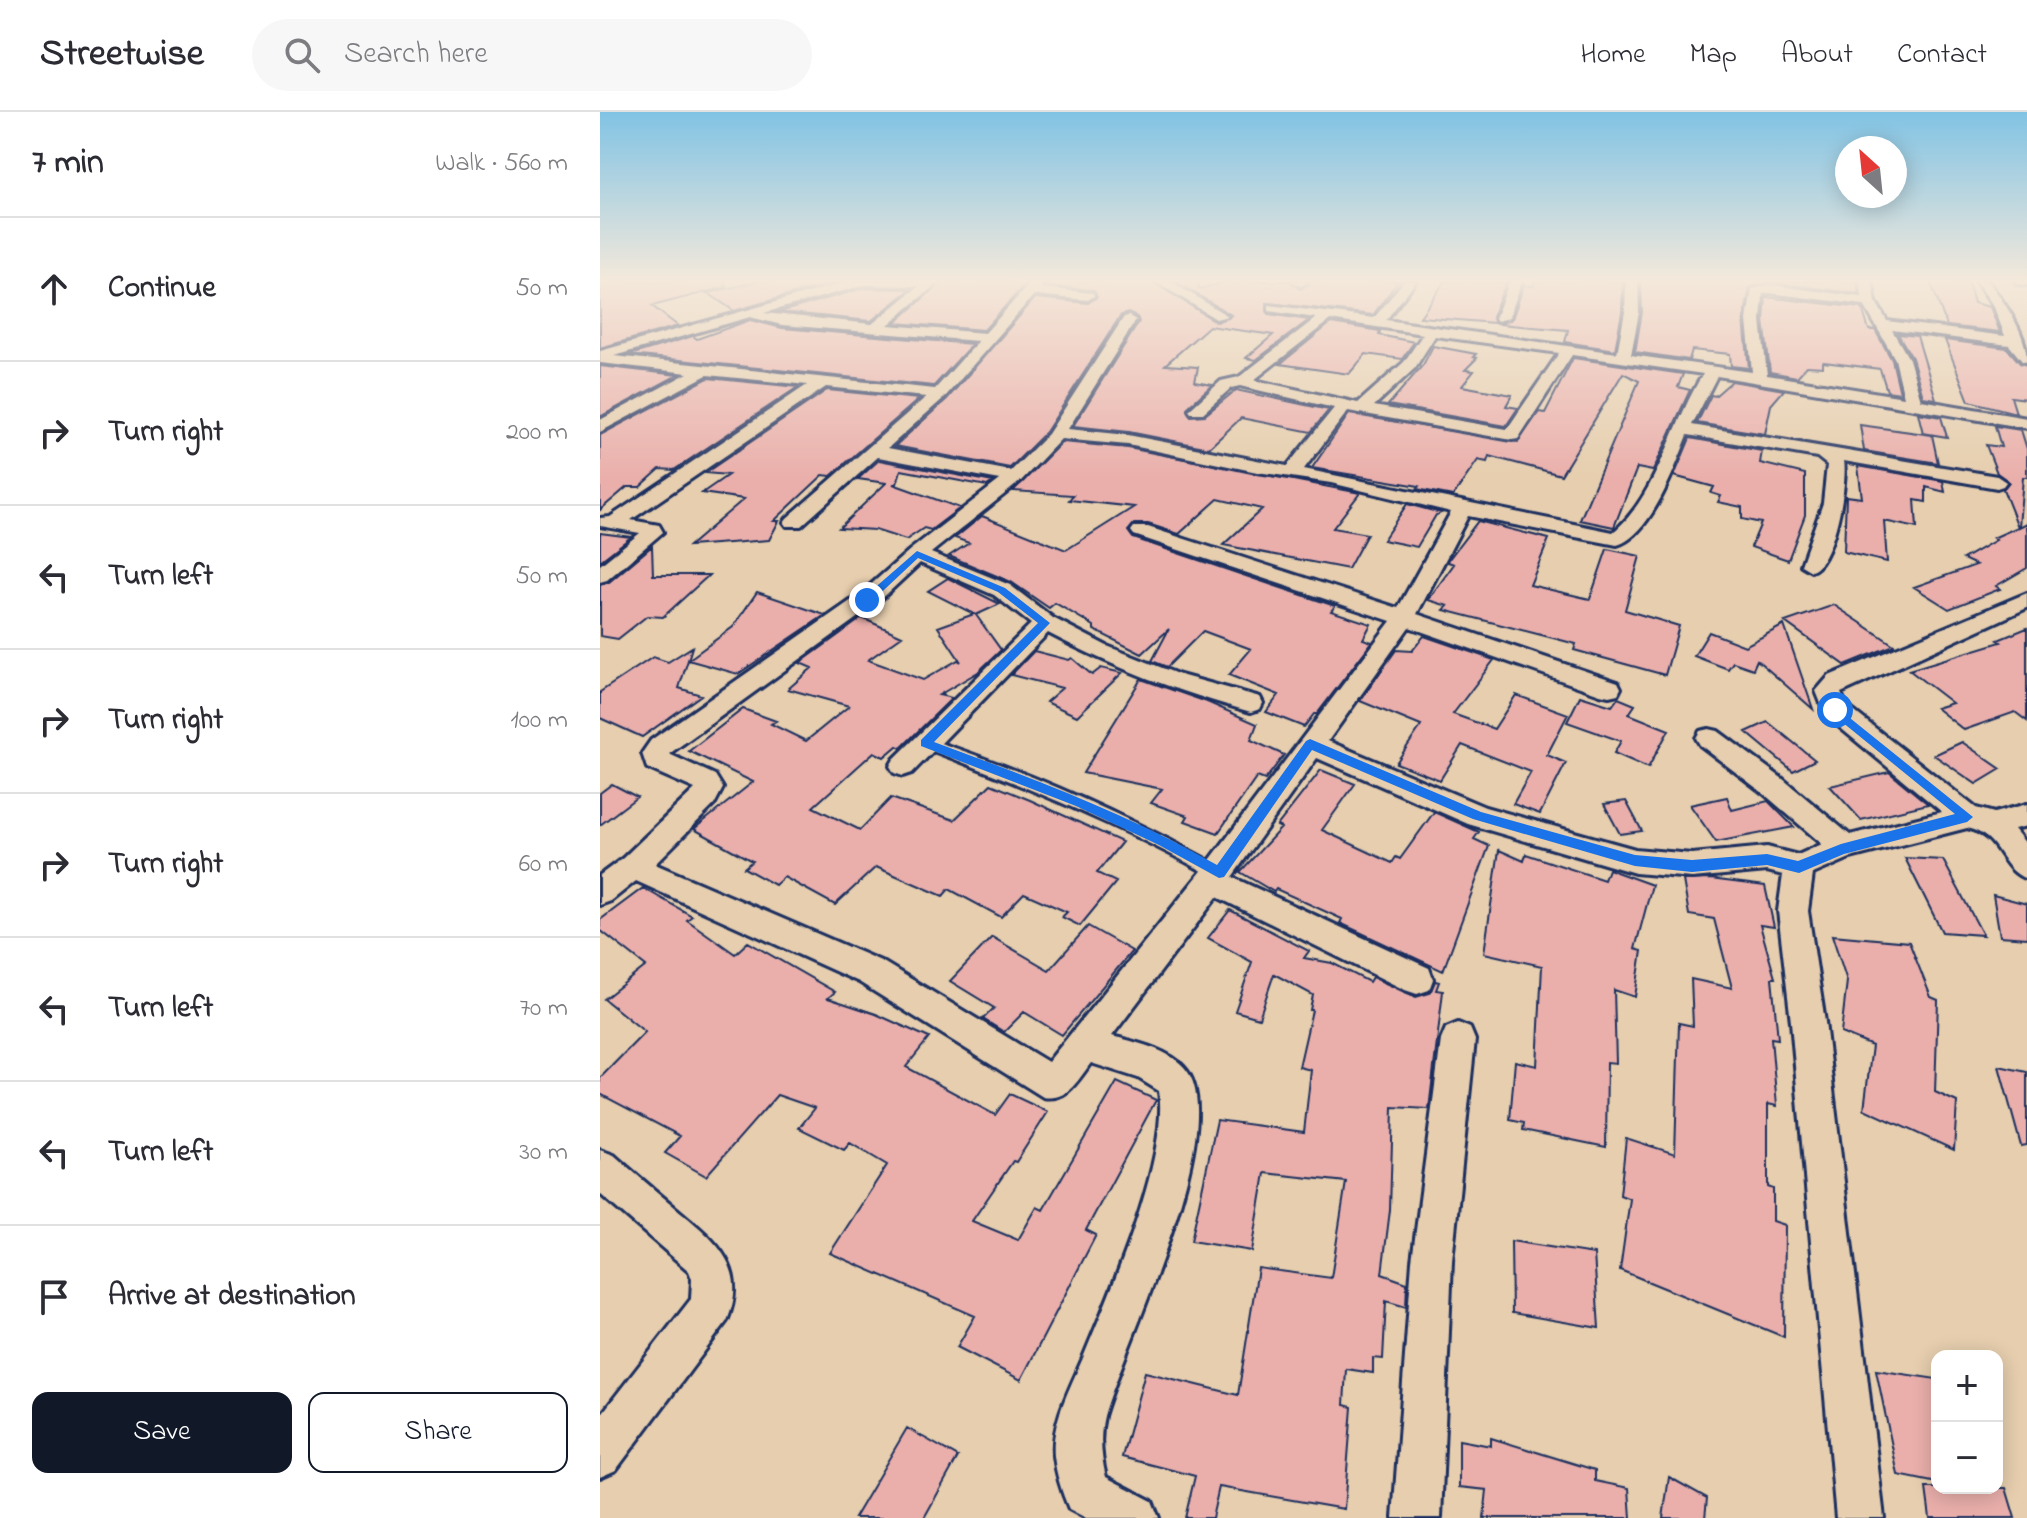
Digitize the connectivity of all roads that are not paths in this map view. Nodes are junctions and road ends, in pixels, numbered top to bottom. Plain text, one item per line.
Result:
1 (636, 347) edge
2 (982, 347) edge
3 (1112, 347) edge
4 (1287, 347) edge
5 (1421, 347) edge
6 (1534, 347) edge
7 (1625, 347) edge
8 (1757, 347) edge
9 (1896, 347) edge
10 (1568, 351) junction
11 (600, 357) edge
12 (1623, 359) junction
13 (702, 371) junction
14 (1713, 371) junction
15 (1760, 378) junction
16 (1242, 381) junction
17 (821, 383) junction
18 (939, 394) junction
19 (1914, 404) junction
20 (1352, 408) junction
21 (1197, 410) dead end
22 (2027, 423) edge
23 (600, 427) edge
24 (1683, 429) junction
25 (1057, 433) junction
26 (875, 451) junction
27 (1835, 458) junction
28 (1292, 472) junction
29 (1015, 477) junction
30 (1997, 482) dead end
31 (1462, 509) junction
32 (607, 522) edge
33 (794, 522) dead end
34 (1141, 531) dead end
35 (917, 554) junction
36 (1811, 565) dead end
37 (600, 576) edge
38 (2027, 600) edge
39 (1403, 620) junction
40 (1045, 623) junction
41 (1609, 688) dead end
42 (1251, 703) dead end
43 (1709, 738) dead end
44 (925, 743) junction
45 (1310, 744) junction
46 (903, 766) dead end
47 (2027, 815) edge
48 (1980, 820) junction
49 (1846, 848) junction
50 (633, 867) junction
51 (1799, 867) junction
52 (2027, 867) edge
53 (1216, 877) junction
54 (600, 892) edge
55 (1417, 979) dead end
56 (1458, 1040) dead end
57 (1085, 1045) junction
58 (600, 1169) edge
59 (600, 1454) edge
60 (1135, 1518) edge
61 (1417, 1518) edge
62 (1860, 1518) edge

1 - 11 street
2 - 18 street
3 - 25 street
4 - 16 street
5 - 20 street
6 - 10 street
7 - 12 street
8 - 15 street
9 - 19 street
10 - 12 street
10 - 20 street
11 - 13 street
12 - 14 street
13 - 17 street
13 - 23 street
14 - 15 street
14 - 24 street
15 - 19 street
16 - 20 street
16 - 21 street
17 - 18 street
17 - 32 street
18 - 26 street
19 - 22 street
20 - 28 street
24 - 27 street
24 - 31 street
25 - 28 street
25 - 29 street
26 - 29 street
26 - 33 street
27 - 30 street
27 - 36 street
28 - 31 street
29 - 35 street
31 - 39 street
32 - 37 street
34 - 39 street
35 - 40 street
35 - 50 street
38 - 48 street
39 - 41 street
39 - 45 street
40 - 42 street
40 - 44 street
43 - 49 street
44 - 46 street
44 - 53 lane
45 - 51 street
45 - 53 street
47 - 48 street
48 - 49 street
48 - 52 street
49 - 51 street
50 - 54 street
50 - 57 street
51 - 62 street
53 - 55 street
53 - 57 street
56 - 61 street
57 - 60 street
58 - 59 street

